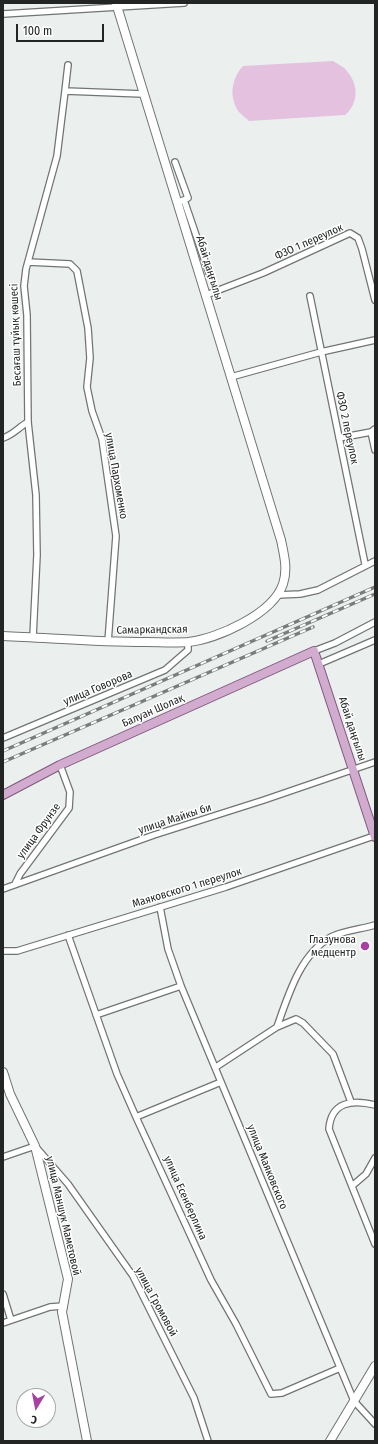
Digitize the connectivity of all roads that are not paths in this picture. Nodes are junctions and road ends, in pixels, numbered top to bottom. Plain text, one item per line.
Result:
1 (184, 3) edge
2 (116, 5) edge
3 (3, 14) edge
4 (68, 65) dead end
5 (65, 91) junction
6 (143, 94) junction
7 (175, 162) dead end
8 (181, 201) junction
9 (28, 262) junction
10 (209, 273) dead end
11 (206, 295) junction
12 (310, 296) dead end
13 (375, 300) edge
14 (375, 340) edge
15 (321, 352) junction
16 (231, 377) junction
17 (28, 422) junction
18 (373, 430) edge
19 (3, 438) edge
20 (339, 438) junction
21 (375, 450) edge
22 (281, 540) joint
23 (375, 560) edge
24 (365, 564) junction
25 (278, 595) junction
26 (375, 622) edge
27 (3, 636) edge
28 (33, 637) junction
29 (375, 640) edge
30 (108, 642) junction
31 (188, 642) junction
32 (314, 651) junction
33 (319, 664) junction
34 (3, 738) edge
35 (375, 762) edge
36 (60, 765) junction
37 (353, 770) junction
38 (3, 795) edge
39 (375, 836) edge
40 (15, 884) junction
41 (3, 889) edge
42 (160, 908) junction
43 (375, 925) edge
44 (68, 935) junction
45 (3, 951) edge
46 (181, 986) junction
47 (96, 1015) junction
48 (277, 1027) junction
49 (216, 1067) junction
50 (3, 1072) edge
51 (222, 1082) junction
52 (351, 1102) junction
53 (375, 1106) edge
54 (136, 1117) junction
55 (35, 1146) junction
56 (3, 1157) edge
57 (375, 1158) edge
58 (352, 1186) junction
59 (375, 1244) edge
60 (3, 1294) edge
61 (64, 1306) junction
62 (11, 1320) junction
63 (3, 1323) edge
64 (375, 1366) edge
65 (340, 1368) junction
66 (354, 1401) junction
67 (375, 1424) edge
68 (87, 1441) edge
69 (208, 1441) edge
70 (330, 1441) edge

1 - 2 street
2 - 3 street
2 - 6 street, Абай даңғылы
4 - 5 street, Бесағаш тұйық көшесі
5 - 6 street
5 - 9 street, Бесағаш тұйық көшесі
6 - 8 street, Абай даңғылы
7 - 8 street
8 - 10 street
8 - 11 street, Абай даңғылы
9 - 17 street, Бесағаш тұйық көшесі
9 - 30 street, улица Пархоменко
11 - 13 street, ФЗО 1 переулок
11 - 16 street, Абай даңғылы
12 - 15 street, ФЗО 2 переулок
14 - 15 street
15 - 16 street
15 - 20 street, ФЗО 2 переулок
16 - 22 street, Абай даңғылы
17 - 19 street
17 - 28 street, Бесағаш тұйық көшесі
18 - 20 street
18 - 21 street
20 - 24 street, ФЗО 2 переулок
22 - 25 street, Самаркандская
23 - 24 street
24 - 25 street
25 - 31 street, Самаркандская
26 - 32 street
27 - 28 street, Самаркандская
28 - 30 street, Самаркандская
29 - 33 street
30 - 31 street, Самаркандская
31 - 34 street, улица Говорова
32 - 33 main road, Абай даңғылы
32 - 36 main road, Балуан Шолақ
33 - 37 main road, Абай даңғылы
35 - 37 street, улица Майкы би
36 - 38 main road, Балуан Шолақ
36 - 40 street, улица Фрунзе
37 - 39 main road, Абай даңғылы
37 - 40 street, улица Майкы би
39 - 42 street, Маяковского 1 переулок
40 - 41 street, улица Майкы би
42 - 44 street, Маяковского 1 переулок
42 - 46 street, улица Маяковского
43 - 48 street
44 - 45 street, Маяковского 1 переулок
44 - 47 street, улица Есенберлина
46 - 47 street
46 - 49 street, улица Маяковского
47 - 54 street, улица Есенберлина
48 - 49 street
48 - 52 street
49 - 51 street, улица Маяковского
50 - 55 street, улица Маншук Маметовой
51 - 54 street
51 - 65 street, улица Маяковского
52 - 53 street
52 - 58 street
54 - 65 street, улица Есенберлина
55 - 56 street
55 - 61 street, улица Маншук Маметовой
55 - 69 street, улица Громовой
57 - 58 street
58 - 59 street
60 - 62 street
61 - 62 street
61 - 68 street, улица Маншук Маметовой
62 - 63 street
64 - 66 street
65 - 66 street, улица Маяковского
66 - 67 street, улица Маяковского
66 - 70 street

